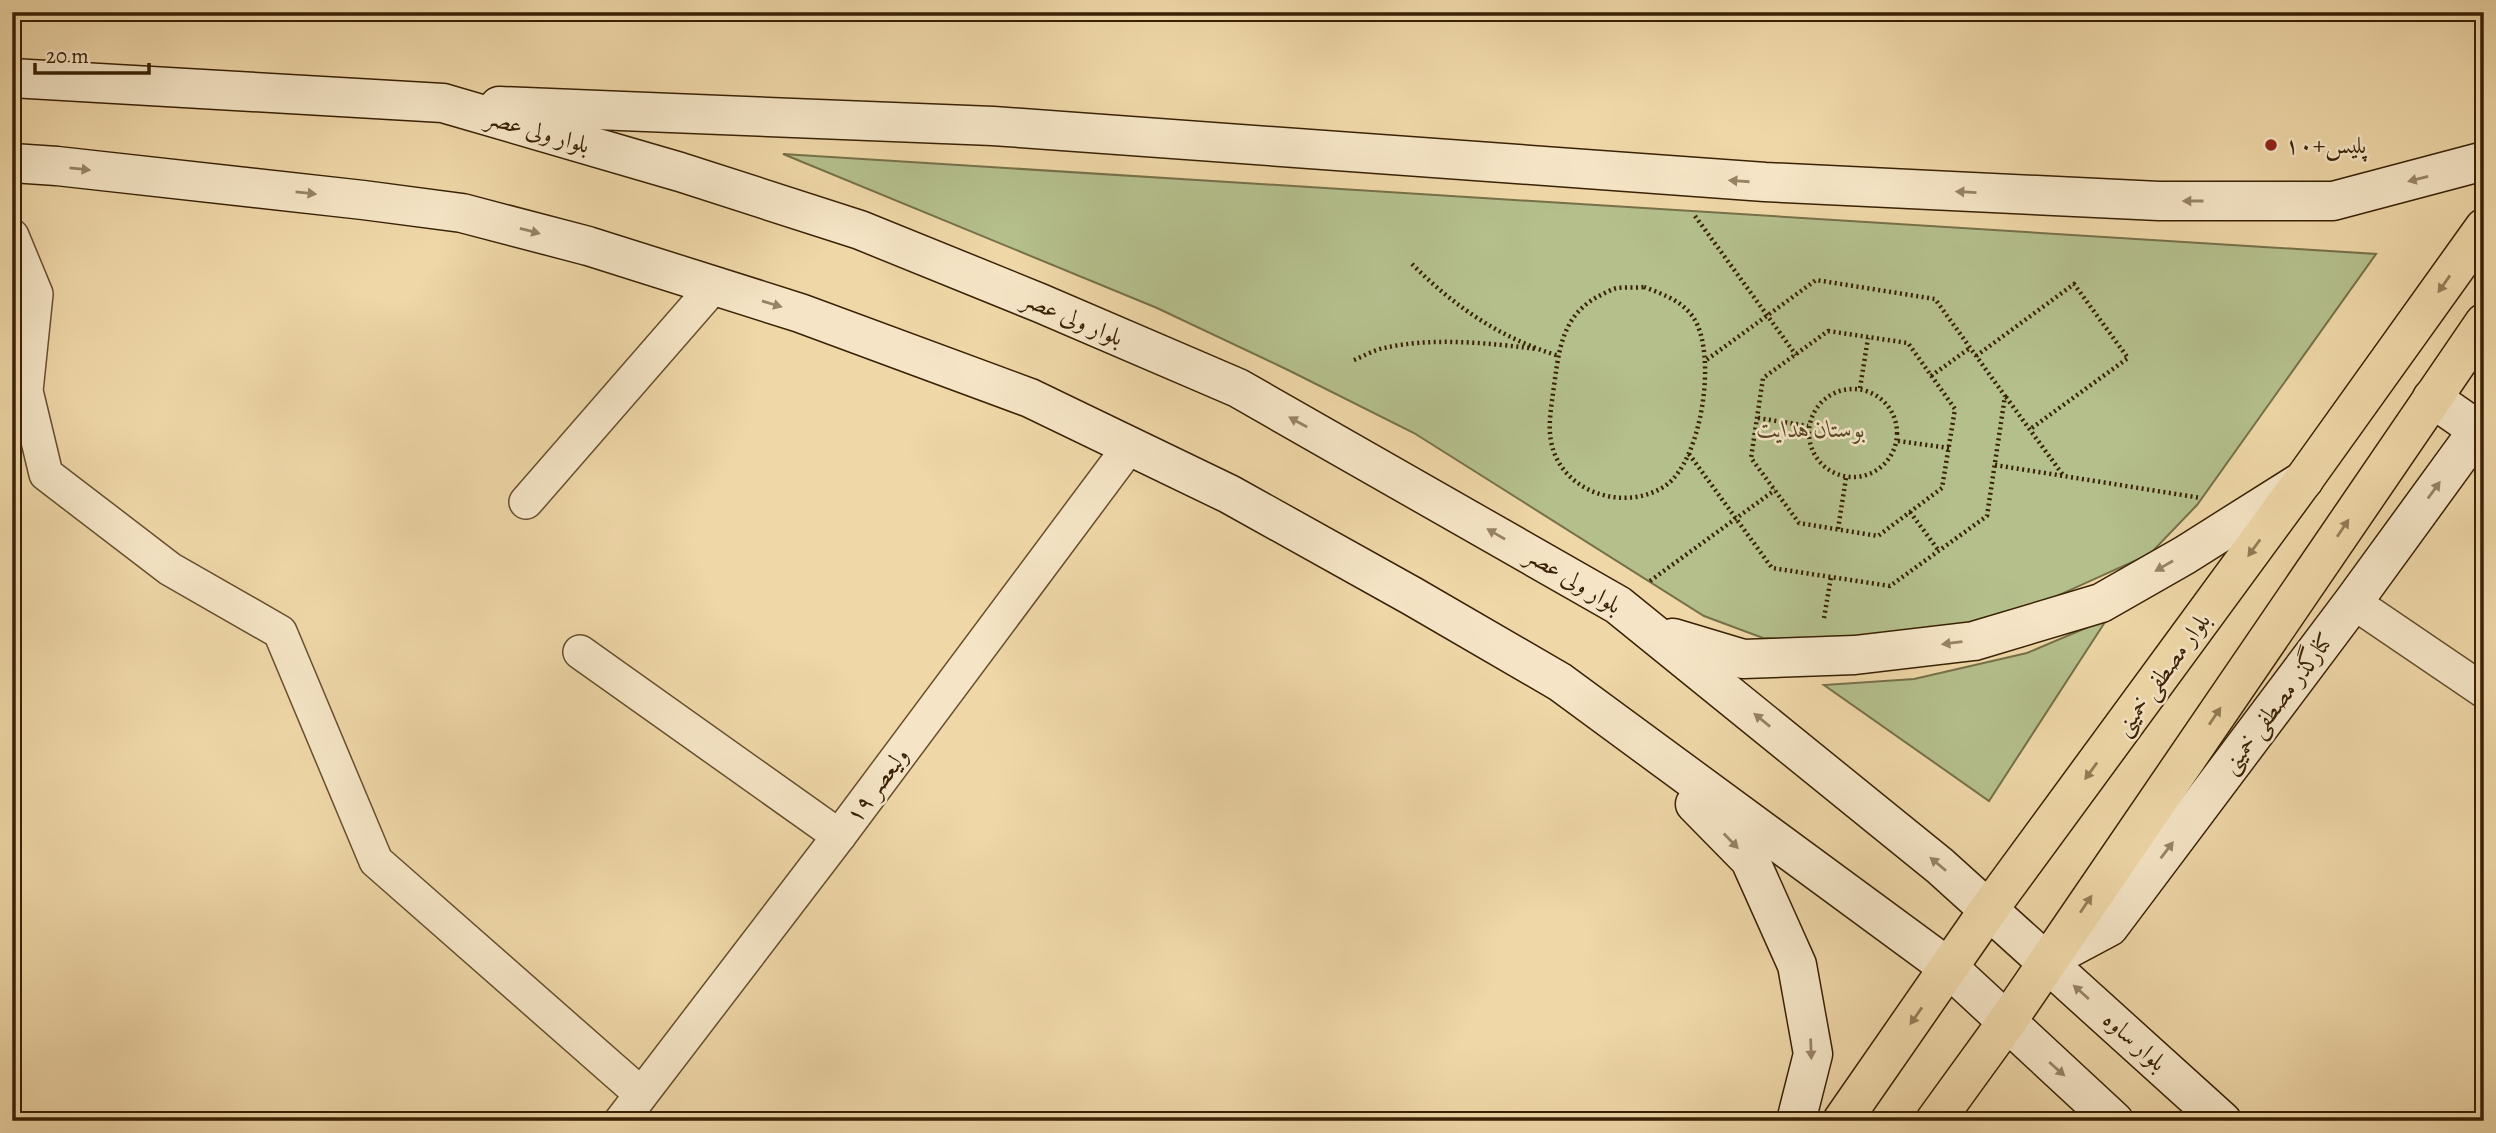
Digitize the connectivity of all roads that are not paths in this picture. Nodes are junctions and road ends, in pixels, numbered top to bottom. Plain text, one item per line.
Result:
1 (12, 78) edge
2 (443, 103) junction
3 (2484, 160) edge
4 (12, 163) edge
5 (2484, 228) edge
6 (12, 236) edge
7 (714, 286) junction
8 (2484, 323) edge
9 (2432, 398) junction
10 (2481, 426) edge
11 (1130, 446) junction
12 (2305, 478) junction
13 (526, 502) dead end
14 (2353, 602) junction
15 (1655, 633) junction
16 (580, 652) dead end
17 (2484, 691) edge
18 (1615, 722) junction
19 (839, 836) junction
20 (1990, 909) junction
21 (2048, 960) junction
22 (1949, 968) junction
23 (2006, 1023) junction
24 (641, 1094) junction
25 (621, 1121) edge
26 (1796, 1121) edge
27 (1842, 1121) edge
28 (1935, 1121) edge
29 (2115, 1121) edge
30 (2222, 1121) edge

1 - 2 main road, بلوار ولی عصر
3 -> 2 main road
15 -> 2 main road, بلوار ولی عصر
4 -> 7 main road
5 -> 12 main road, بلوار مصطفی خمینی
6 - 24 street
7 -> 11 main road
7 - 13 street
8 - 9 main road
9 - 10 main road
21 -> 9 main road
14 -> 10 main road, کنارگذر مصطفی خمینی
11 - 18 main road
11 - 19 street, ولیعصر ۱۹
12 -> 15 main road
12 -> 20 main road, بلوار مصطفی خمینی
14 - 17 street
21 -> 14 main road, کنارگذر مصطفی خمینی
20 -> 15 main road, بلوار ولی عصر
16 - 19 street
18 - 22 main road
18 -> 26 main road
19 - 24 street, ولیعصر ۱۹
20 - 21 main road, بلوار ساوه
20 - 22 main road, بلوار مصطفی خمینی
21 - 23 main road
30 -> 21 main road, بلوار ساوه
22 - 23 main road
22 -> 27 main road, بلوار مصطفی خمینی
23 - 28 main road
23 -> 29 main road
24 - 25 street, ولیعصر ۱۹

